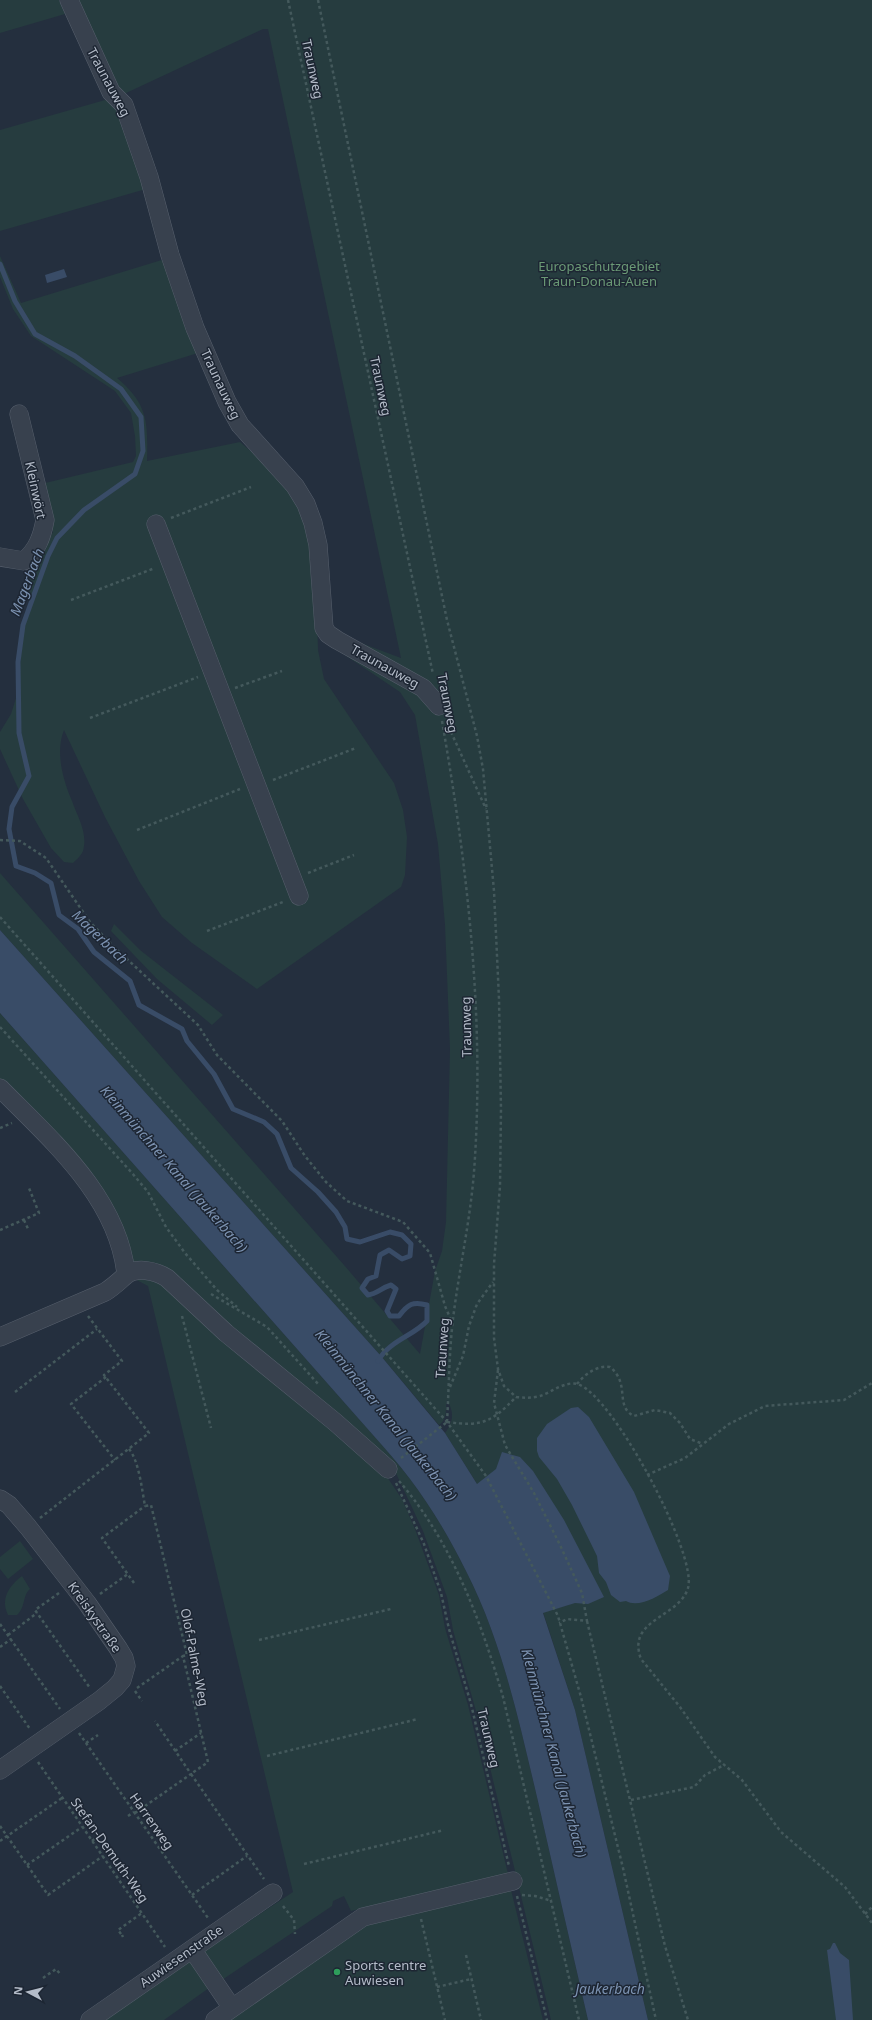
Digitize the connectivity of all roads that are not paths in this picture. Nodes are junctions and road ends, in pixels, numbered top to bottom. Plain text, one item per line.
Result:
1 (69, 0) edge
2 (19, 414) dead end
3 (156, 524) road end
4 (0, 557) edge
5 (439, 706) road end
6 (300, 896) road end
7 (0, 1088) edge
8 (126, 1274) junction
9 (0, 1338) edge
10 (388, 1469) road end
11 (0, 1499) edge
12 (0, 1770) edge
13 (514, 1887) road end
14 (273, 1893) road end
15 (192, 1949) junction
16 (232, 2008) junction
17 (90, 2020) edge
18 (215, 2020) edge

1 - 5 street, Traunauweg
2 - 4 street, Kleinwört
3 - 6 street
7 - 8 street
8 - 9 street
8 - 10 street
11 - 12 street, Kreiskystraße
13 - 16 street
14 - 15 street, Auwiesenstraße
15 - 16 street
15 - 17 street, Auwiesenstraße
16 - 18 street

